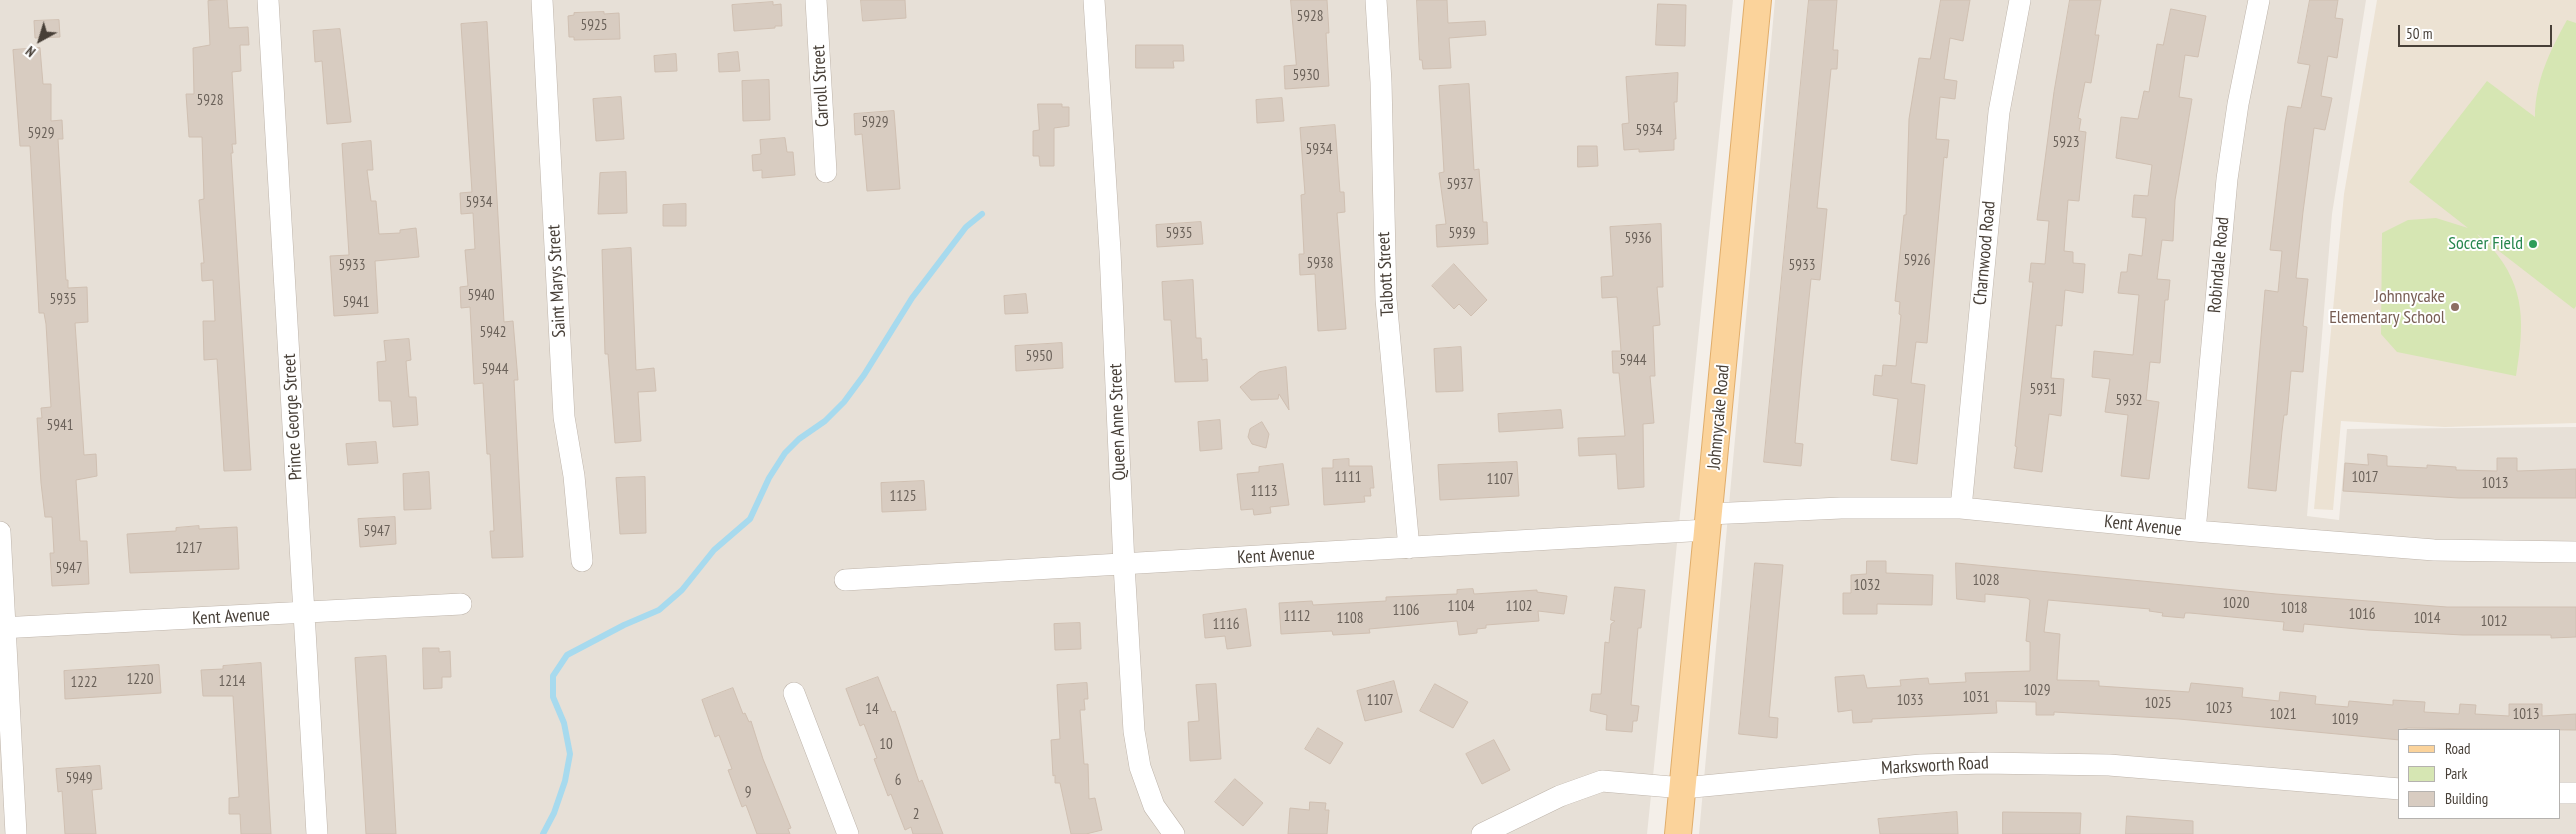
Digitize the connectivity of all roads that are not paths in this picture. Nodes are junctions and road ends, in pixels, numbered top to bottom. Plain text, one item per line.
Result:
1 (268, 0) edge
2 (542, 0) edge
3 (816, 0) edge
4 (1094, 0) edge
5 (1376, 0) edge
6 (1758, 0) edge
7 (2020, 0) edge
8 (2259, 0) edge
9 (826, 172) dead end
10 (1961, 508) junction
11 (1708, 522) junction
12 (2195, 531) junction
13 (0, 532) edge
14 (1409, 548) junction
15 (2576, 552) edge
16 (582, 562) dead end
17 (1124, 565) junction
18 (845, 580) dead end
19 (461, 604) dead end
20 (305, 614) junction
21 (2, 628) edge
22 (794, 693) dead end
23 (1683, 788) junction
24 (2398, 789) edge
25 (2561, 793) edge
26 (2576, 793) edge
27 (1170, 833) edge
28 (16, 834) edge
29 (318, 834) edge
30 (848, 834) edge
31 (1482, 834) edge
32 (1678, 834) edge

1 - 20 street, Prince George Street
2 - 16 street, Saint Marys Street
3 - 9 street, Carroll Street
4 - 17 street, Queen Anne Street
5 - 14 street, Talbott Street
6 - 11 main road, Johnnycake Road
7 - 10 street, Charnwood Road
8 - 12 street, Robindale Road
10 - 11 street, Kent Avenue
10 - 12 street, Kent Avenue
11 - 14 street, Kent Avenue
11 - 23 main road, Johnnycake Road
12 - 15 street, Kent Avenue
13 - 21 street
14 - 17 street, Kent Avenue
17 - 18 street, Kent Avenue
17 - 27 street, Queen Anne Street
19 - 20 street, Kent Avenue
20 - 21 street, Kent Avenue
20 - 29 street, Prince George Street
21 - 28 street
22 - 30 street
23 - 24 street, Marksworth Road
23 - 31 street, Marksworth Road
23 - 32 main road, Johnnycake Road
25 - 26 street

